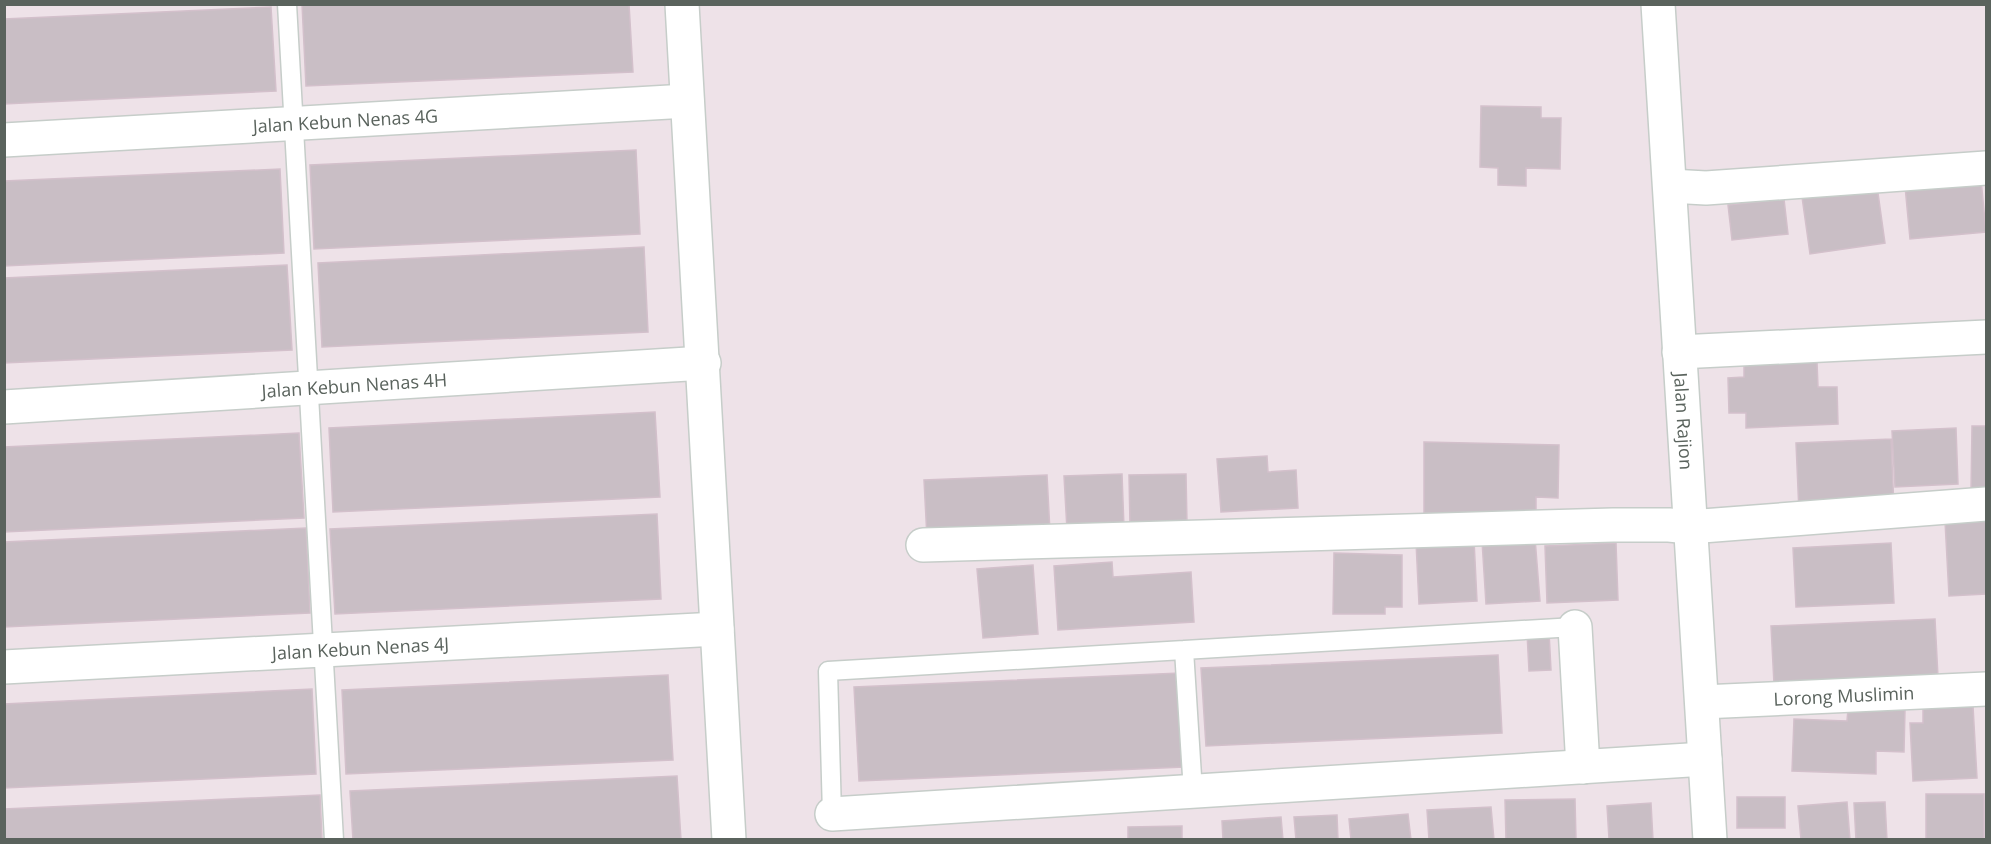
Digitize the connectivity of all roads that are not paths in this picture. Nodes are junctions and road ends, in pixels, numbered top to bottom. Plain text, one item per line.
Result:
1 (287, 4) edge
2 (682, 4) edge
3 (1658, 4) edge
4 (687, 101) junction
5 (294, 124) junction
6 (4, 140) edge
7 (1986, 168) edge
8 (1670, 186) junction
9 (1986, 337) edge
10 (1679, 352) junction
11 (704, 363) junction
12 (308, 388) junction
13 (4, 406) edge
14 (1986, 504) edge
15 (1679, 526) junction
16 (923, 545) dead end
17 (1575, 627) joint
18 (717, 629) junction
19 (323, 650) junction
20 (1184, 650) junction
21 (4, 667) edge
22 (1986, 689) edge
23 (1702, 702) junction
24 (1705, 759) junction
25 (1583, 767) junction
26 (1194, 792) junction
27 (832, 814) joint
28 (334, 840) edge
29 (729, 840) edge
30 (1710, 840) edge

1 - 5 lane
2 - 4 street
3 - 8 street, Jalan Rajion
4 - 5 street, Jalan Kebun Nenas 4G
4 - 11 street
5 - 6 street, Jalan Kebun Nenas 4G
5 - 12 lane
7 - 8 street
8 - 10 street, Jalan Rajion
9 - 10 street
10 - 15 street, Jalan Rajion
11 - 12 street, Jalan Kebun Nenas 4H
11 - 18 street
12 - 13 street, Jalan Kebun Nenas 4H
12 - 19 lane
14 - 15 street
15 - 16 street
15 - 23 street, Jalan Rajion
17 - 20 lane
17 - 25 street
18 - 19 street, Jalan Kebun Nenas 4J
18 - 29 street
19 - 21 street, Jalan Kebun Nenas 4J
19 - 28 lane
20 - 26 lane
20 - 27 lane
22 - 23 street, Lorong Muslimin
23 - 24 street, Jalan Rajion
24 - 25 street
24 - 30 street, Jalan Rajion
25 - 26 street
26 - 27 street

